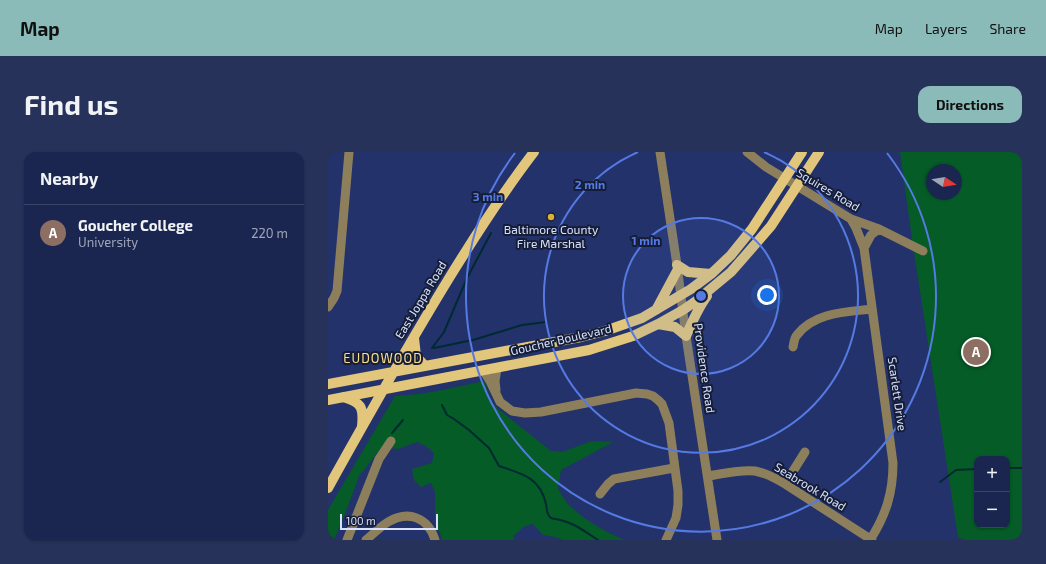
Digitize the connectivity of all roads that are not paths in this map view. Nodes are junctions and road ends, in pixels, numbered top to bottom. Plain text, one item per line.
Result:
1 (349, 152) edge
2 (534, 152) edge
3 (660, 152) edge
4 (747, 152) edge
5 (802, 152) edge
6 (818, 152) edge
7 (785, 178) junction
8 (798, 186) junction
9 (851, 219) junction
10 (879, 229) junction
11 (864, 248) junction
12 (923, 251) dead end
13 (677, 267) junction
14 (711, 274) junction
15 (714, 286) junction
16 (681, 296) junction
17 (328, 307) edge
18 (872, 308) junction
19 (655, 310) junction
20 (683, 310) junction
21 (658, 324) junction
22 (686, 336) junction
23 (414, 338) junction
24 (793, 346) dead end
25 (425, 366) junction
26 (497, 368) junction
27 (483, 370) junction
28 (394, 371) junction
29 (328, 384) edge
30 (383, 390) junction
31 (496, 394) junction
32 (343, 397) junction
33 (328, 400) edge
34 (362, 428) junction
35 (391, 440) dead end
36 (805, 452) dead end
37 (674, 468) junction
38 (708, 476) junction
39 (785, 484) junction
40 (328, 488) edge
41 (600, 494) dead end
42 (716, 529) junction
43 (348, 540) edge
44 (366, 540) edge
45 (435, 540) edge
46 (666, 540) edge
47 (714, 540) edge
48 (717, 540) edge
49 (871, 540) edge

1 - 17 street
2 - 23 main road, East Joppa Road
3 - 13 street, Providence Road
4 - 7 street, Squires Road
5 - 7 main road, Goucher Boulevard
6 - 8 main road, Goucher Boulevard
7 - 8 street, Squires Road
7 - 14 main road, Goucher Boulevard
8 - 9 street, Squires Road
8 - 15 main road, Goucher Boulevard
9 - 10 street, Squires Road
9 - 11 street, Scarlett Drive
10 - 11 street
10 - 12 street, Squires Road
11 - 18 street, Scarlett Drive
13 - 14 main road
13 - 16 street, Providence Road
13 - 19 main road
14 - 16 main road, Goucher Boulevard
15 - 20 main road, Goucher Boulevard
15 - 22 main road
16 - 19 main road, Goucher Boulevard
16 - 20 street, Providence Road
18 - 24 street
18 - 49 street, Scarlett Drive
19 - 25 main road, Goucher Boulevard
20 - 21 main road, Goucher Boulevard
20 - 22 street, Providence Road
21 - 22 main road
21 - 26 main road, Goucher Boulevard
22 - 38 street, Providence Road
23 - 25 main road
23 - 28 main road, East Joppa Road
25 - 28 main road, Goucher Boulevard
26 - 27 main road, Goucher Boulevard
26 - 31 street
27 - 30 main road, Goucher Boulevard
27 - 31 street
28 - 29 main road, Goucher Boulevard
28 - 30 main road, East Joppa Road
30 - 32 main road, Goucher Boulevard
30 - 34 main road, East Joppa Road
31 - 37 street
32 - 33 main road, Goucher Boulevard
32 - 34 main road
34 - 40 main road, East Joppa Road
35 - 43 street
36 - 39 street
37 - 41 street
37 - 46 street
38 - 39 street, Seabrook Road
38 - 42 street, Providence Road
39 - 49 street, Seabrook Road
42 - 47 street
42 - 48 street, Providence Road
44 - 45 street

